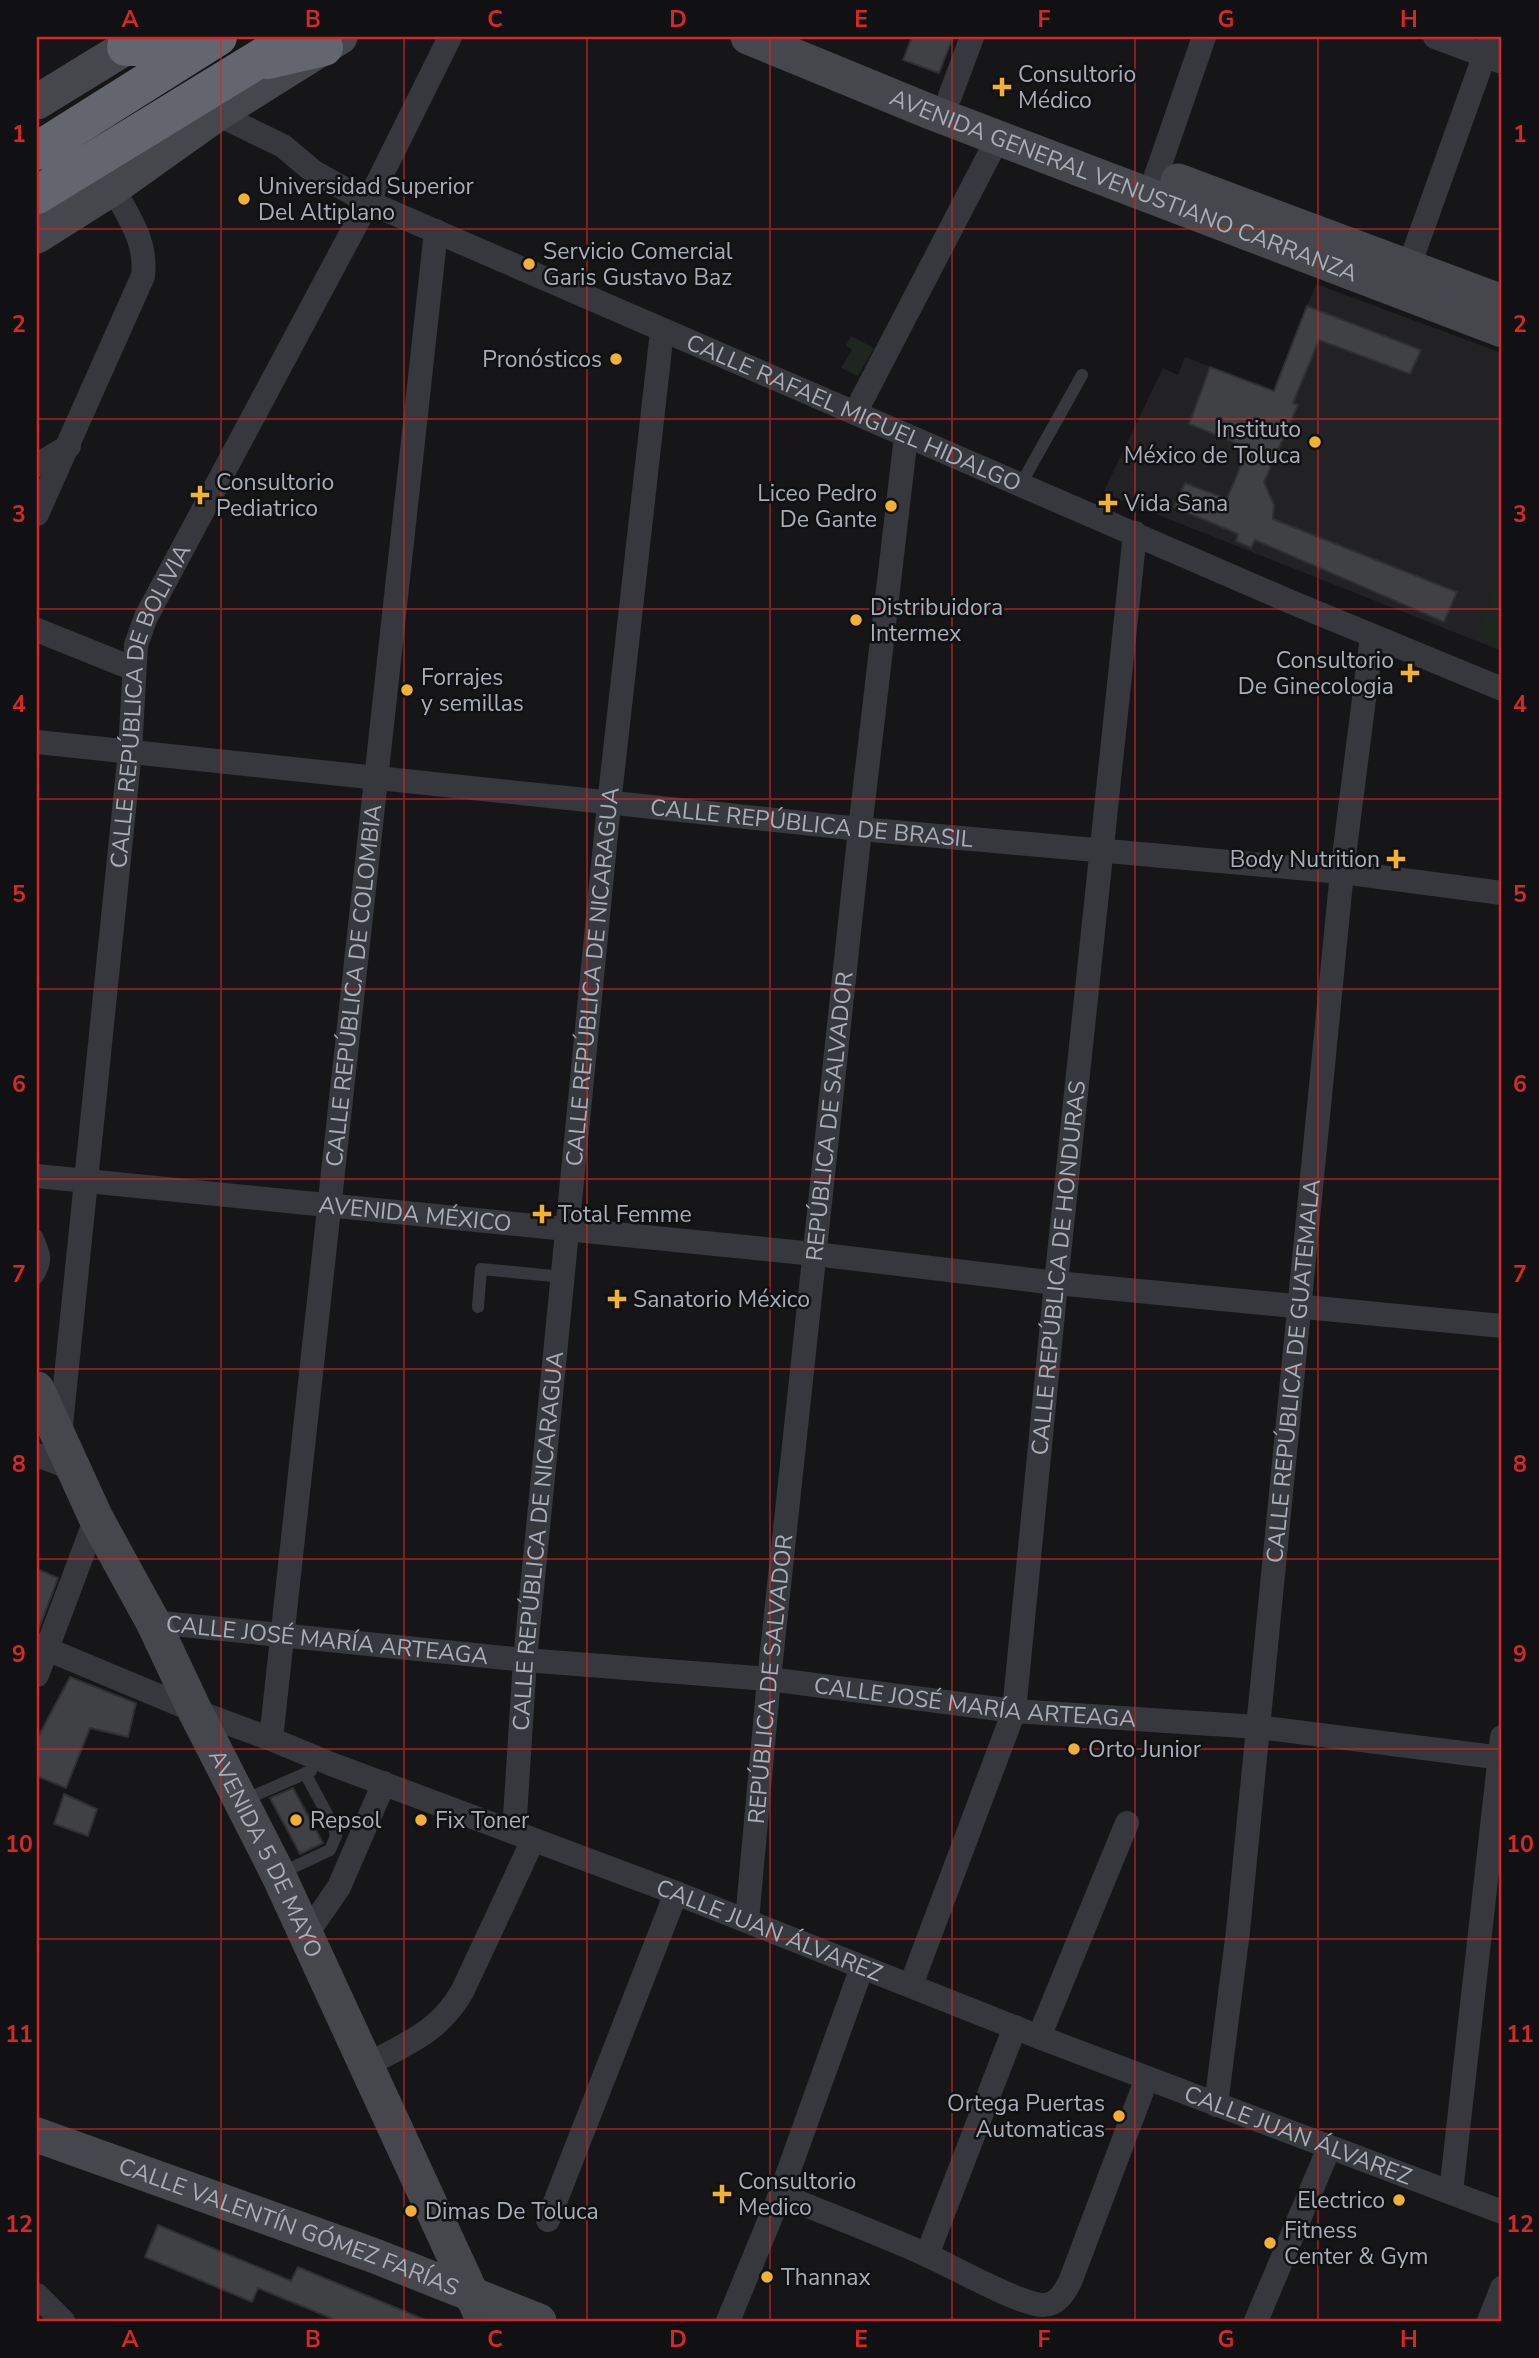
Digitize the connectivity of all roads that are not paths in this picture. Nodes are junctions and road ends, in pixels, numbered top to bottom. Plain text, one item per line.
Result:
1 (450, 37) edge
2 (748, 37) edge
3 (797, 37) edge
4 (972, 37) edge
5 (1204, 37) edge
6 (1435, 37) edge
7 (320, 40) edge
8 (134, 42) edge
9 (210, 42) edge
10 (1493, 51) edge
11 (950, 96) junction
12 (37, 102) edge
13 (217, 114) junction
14 (998, 138) junction
15 (37, 150) edge
16 (1153, 184) junction
17 (113, 188) junction
18 (37, 195) edge
19 (368, 202) junction
20 (436, 231) junction
21 (37, 236) edge
22 (1405, 279) junction
23 (1502, 302) edge
24 (1502, 330) edge
25 (662, 331) junction
26 (1082, 375) dead end
27 (855, 414) junction
28 (906, 436) junction
29 (69, 446) junction
30 (37, 465) edge
31 (1021, 484) junction
32 (37, 514) edge
33 (1135, 533) junction
34 (37, 630) edge
35 (1371, 636) junction
36 (134, 668) junction
37 (1502, 689) edge
38 (37, 742) edge
39 (130, 751) junction
40 (374, 777) junction
41 (609, 804) junction
42 (860, 830) junction
43 (1102, 849) junction
44 (1342, 872) junction
45 (1502, 893) edge
46 (37, 1176) edge
47 (87, 1180) junction
48 (328, 1206) junction
49 (568, 1230) junction
50 (37, 1236) edge
51 (815, 1254) junction
52 (564, 1277) junction
53 (37, 1278) edge
54 (1056, 1283) junction
55 (1301, 1306) junction
56 (478, 1307) dead end
57 (1502, 1326) edge
58 (37, 1390) edge
59 (57, 1454) edge
60 (96, 1518) junction
61 (153, 1622) junction
62 (281, 1635) junction
63 (42, 1647) edge
64 (525, 1660) junction
65 (37, 1675) edge
66 (769, 1679) junction
67 (195, 1711) junction
68 (1014, 1711) junction
69 (1258, 1727) junction
70 (271, 1739) junction
71 (1502, 1751) edge
72 (331, 1764) junction
73 (305, 1773) junction
74 (384, 1783) junction
75 (241, 1802) junction
76 (1127, 1823) dead end
77 (523, 1836) junction
78 (278, 1874) junction
79 (676, 1893) junction
80 (747, 1920) junction
81 (306, 1935) junction
82 (862, 1967) junction
83 (911, 1984) junction
84 (1015, 2027) junction
85 (1039, 2037) junction
86 (367, 2065) junction
87 (1147, 2078) junction
88 (1216, 2105) junction
89 (37, 2136) edge
90 (1329, 2148) junction
91 (1451, 2192) junction
92 (780, 2194) junction
93 (1502, 2212) edge
94 (548, 2220) dead end
95 (927, 2255) junction
96 (1502, 2288) edge
97 (37, 2295) edge
98 (478, 2307) edge
99 (63, 2321) edge
100 (540, 2321) edge
101 (728, 2321) edge
102 (1256, 2321) edge
103 (1489, 2321) edge

1 - 19 street, CALLE REPÚBLICA DE BOLIVIA
2 - 14 main road, AVENIDA GENERAL VENUSTIANO CARRANZA
3 - 11 main road, AVENIDA GENERAL VENUSTIANO CARRANZA
4 - 11 street
5 - 16 street
6 - 10 street
7 - 13 main road
7 - 18 highway
8 - 9 highway
8 - 12 main road
9 - 15 highway
10 - 22 street
11 - 16 main road, AVENIDA GENERAL VENUSTIANO CARRANZA
13 - 17 main road
13 - 19 street, CALLE RAFAEL MIGUEL HIDALGO
14 - 16 main road, AVENIDA GENERAL VENUSTIANO CARRANZA
14 - 27 street
16 - 22 main road, AVENIDA GENERAL VENUSTIANO CARRANZA
17 - 21 main road
17 - 29 street
19 - 20 street, CALLE RAFAEL MIGUEL HIDALGO
19 - 36 street, CALLE REPÚBLICA DE BOLIVIA
20 - 25 street, CALLE RAFAEL MIGUEL HIDALGO
20 - 40 street, CALLE REPÚBLICA DE COLOMBIA
22 - 23 main road, AVENIDA GENERAL VENUSTIANO CARRANZA
22 - 24 main road, AVENIDA GENERAL VENUSTIANO CARRANZA
25 - 27 street, CALLE RAFAEL MIGUEL HIDALGO
25 - 41 street, CALLE REPÚBLICA DE NICARAGUA
26 - 31 lane
27 - 28 street, CALLE RAFAEL MIGUEL HIDALGO
28 - 31 street, CALLE RAFAEL MIGUEL HIDALGO
28 - 42 street, REPÚBLICA DE SALVADOR
29 - 30 street
29 - 32 street
31 - 33 street, CALLE RAFAEL MIGUEL HIDALGO
33 - 35 street, CALLE RAFAEL MIGUEL HIDALGO
33 - 43 street, CALLE REPÚBLICA DE HONDURAS
34 - 36 street
35 - 37 street, CALLE RAFAEL MIGUEL HIDALGO
35 - 44 street, CALLE REPÚBLICA DE GUATEMALA
36 - 39 street, CALLE REPÚBLICA DE BOLIVIA
38 - 39 street, CALLE REPÚBLICA DE BRASIL
39 - 40 street, CALLE REPÚBLICA DE BRASIL
39 - 47 street, CALLE REPÚBLICA DE BOLIVIA
40 - 41 street, CALLE REPÚBLICA DE BRASIL
40 - 48 street, CALLE REPÚBLICA DE COLOMBIA
41 - 42 street, CALLE REPÚBLICA DE BRASIL
41 - 49 street, CALLE REPÚBLICA DE NICARAGUA
42 - 43 street, CALLE REPÚBLICA DE BRASIL
42 - 51 street, REPÚBLICA DE SALVADOR
43 - 44 street, CALLE REPÚBLICA DE BRASIL
43 - 54 street, CALLE REPÚBLICA DE HONDURAS
44 - 45 street, CALLE REPÚBLICA DE BRASIL
44 - 55 street, CALLE REPÚBLICA DE GUATEMALA
46 - 47 street, AVENIDA MÉXICO
47 - 48 street, AVENIDA MÉXICO
47 - 59 street, CALLE REPÚBLICA DE BOLIVIA
48 - 49 street, AVENIDA MÉXICO
48 - 62 street, CALLE REPÚBLICA DE COLOMBIA
49 - 51 street, AVENIDA MÉXICO
49 - 52 street, CALLE REPÚBLICA DE NICARAGUA
50 - 53 lane
51 - 54 street, AVENIDA MÉXICO
51 - 66 street, REPÚBLICA DE SALVADOR
52 - 56 lane
52 - 64 street, CALLE REPÚBLICA DE NICARAGUA
54 - 55 street, AVENIDA MÉXICO
54 - 68 street, CALLE REPÚBLICA DE HONDURAS
55 - 57 street, AVENIDA MÉXICO
55 - 69 street, CALLE REPÚBLICA DE GUATEMALA
58 - 59 main road, AVENIDA 5 DE MAYO
59 - 60 main road, AVENIDA 5 DE MAYO
60 - 61 main road, AVENIDA 5 DE MAYO
60 - 63 street
61 - 62 street, CALLE JOSÉ MARÍA ARTEAGA
61 - 67 main road, AVENIDA 5 DE MAYO
62 - 64 street, CALLE JOSÉ MARÍA ARTEAGA
62 - 70 street, CALLE REPÚBLICA DE COLOMBIA
63 - 65 street
63 - 67 street, CALLE JUAN ÁLVAREZ
64 - 66 street, CALLE JOSÉ MARÍA ARTEAGA
64 - 77 street, CALLE REPÚBLICA DE NICARAGUA
66 - 68 street, CALLE JOSÉ MARÍA ARTEAGA
66 - 80 street, REPÚBLICA DE SALVADOR
67 - 70 street, CALLE JUAN ÁLVAREZ
67 - 75 main road, AVENIDA 5 DE MAYO
68 - 69 street, CALLE JOSÉ MARÍA ARTEAGA
68 - 83 street, CALLE REPÚBLICA DE HONDURAS
69 - 71 street, CALLE JOSÉ MARÍA ARTEAGA
69 - 88 street, CALLE REPÚBLICA DE GUATEMALA
70 - 72 street, CALLE JUAN ÁLVAREZ
71 - 91 street
72 - 73 lane
72 - 74 street, CALLE JUAN ÁLVAREZ
73 - 75 lane
73 - 78 lane
74 - 77 street, CALLE JUAN ÁLVAREZ
74 - 81 street
75 - 78 main road, AVENIDA 5 DE MAYO
76 - 85 street
77 - 79 street, CALLE JUAN ÁLVAREZ
77 - 86 street
78 - 81 main road, AVENIDA 5 DE MAYO
79 - 80 street, CALLE JUAN ÁLVAREZ
79 - 94 street
80 - 82 street, CALLE JUAN ÁLVAREZ
81 - 86 main road, AVENIDA 5 DE MAYO
82 - 83 street, CALLE JUAN ÁLVAREZ
82 - 92 street
83 - 84 street, CALLE JUAN ÁLVAREZ
84 - 85 street, CALLE JUAN ÁLVAREZ
84 - 95 street
85 - 87 street, CALLE JUAN ÁLVAREZ
86 - 98 main road, AVENIDA 5 DE MAYO
87 - 88 street, CALLE JUAN ÁLVAREZ
87 - 95 street
88 - 90 street, CALLE JUAN ÁLVAREZ
89 - 98 main road, CALLE VALENTÍN GÓMEZ FARÍAS
90 - 91 street, CALLE JUAN ÁLVAREZ
90 - 102 street
91 - 93 street, CALLE JUAN ÁLVAREZ
92 - 95 street
92 - 101 street
96 - 103 street
97 - 99 street
98 - 100 main road, CALLE VALENTÍN GÓMEZ FARÍAS

